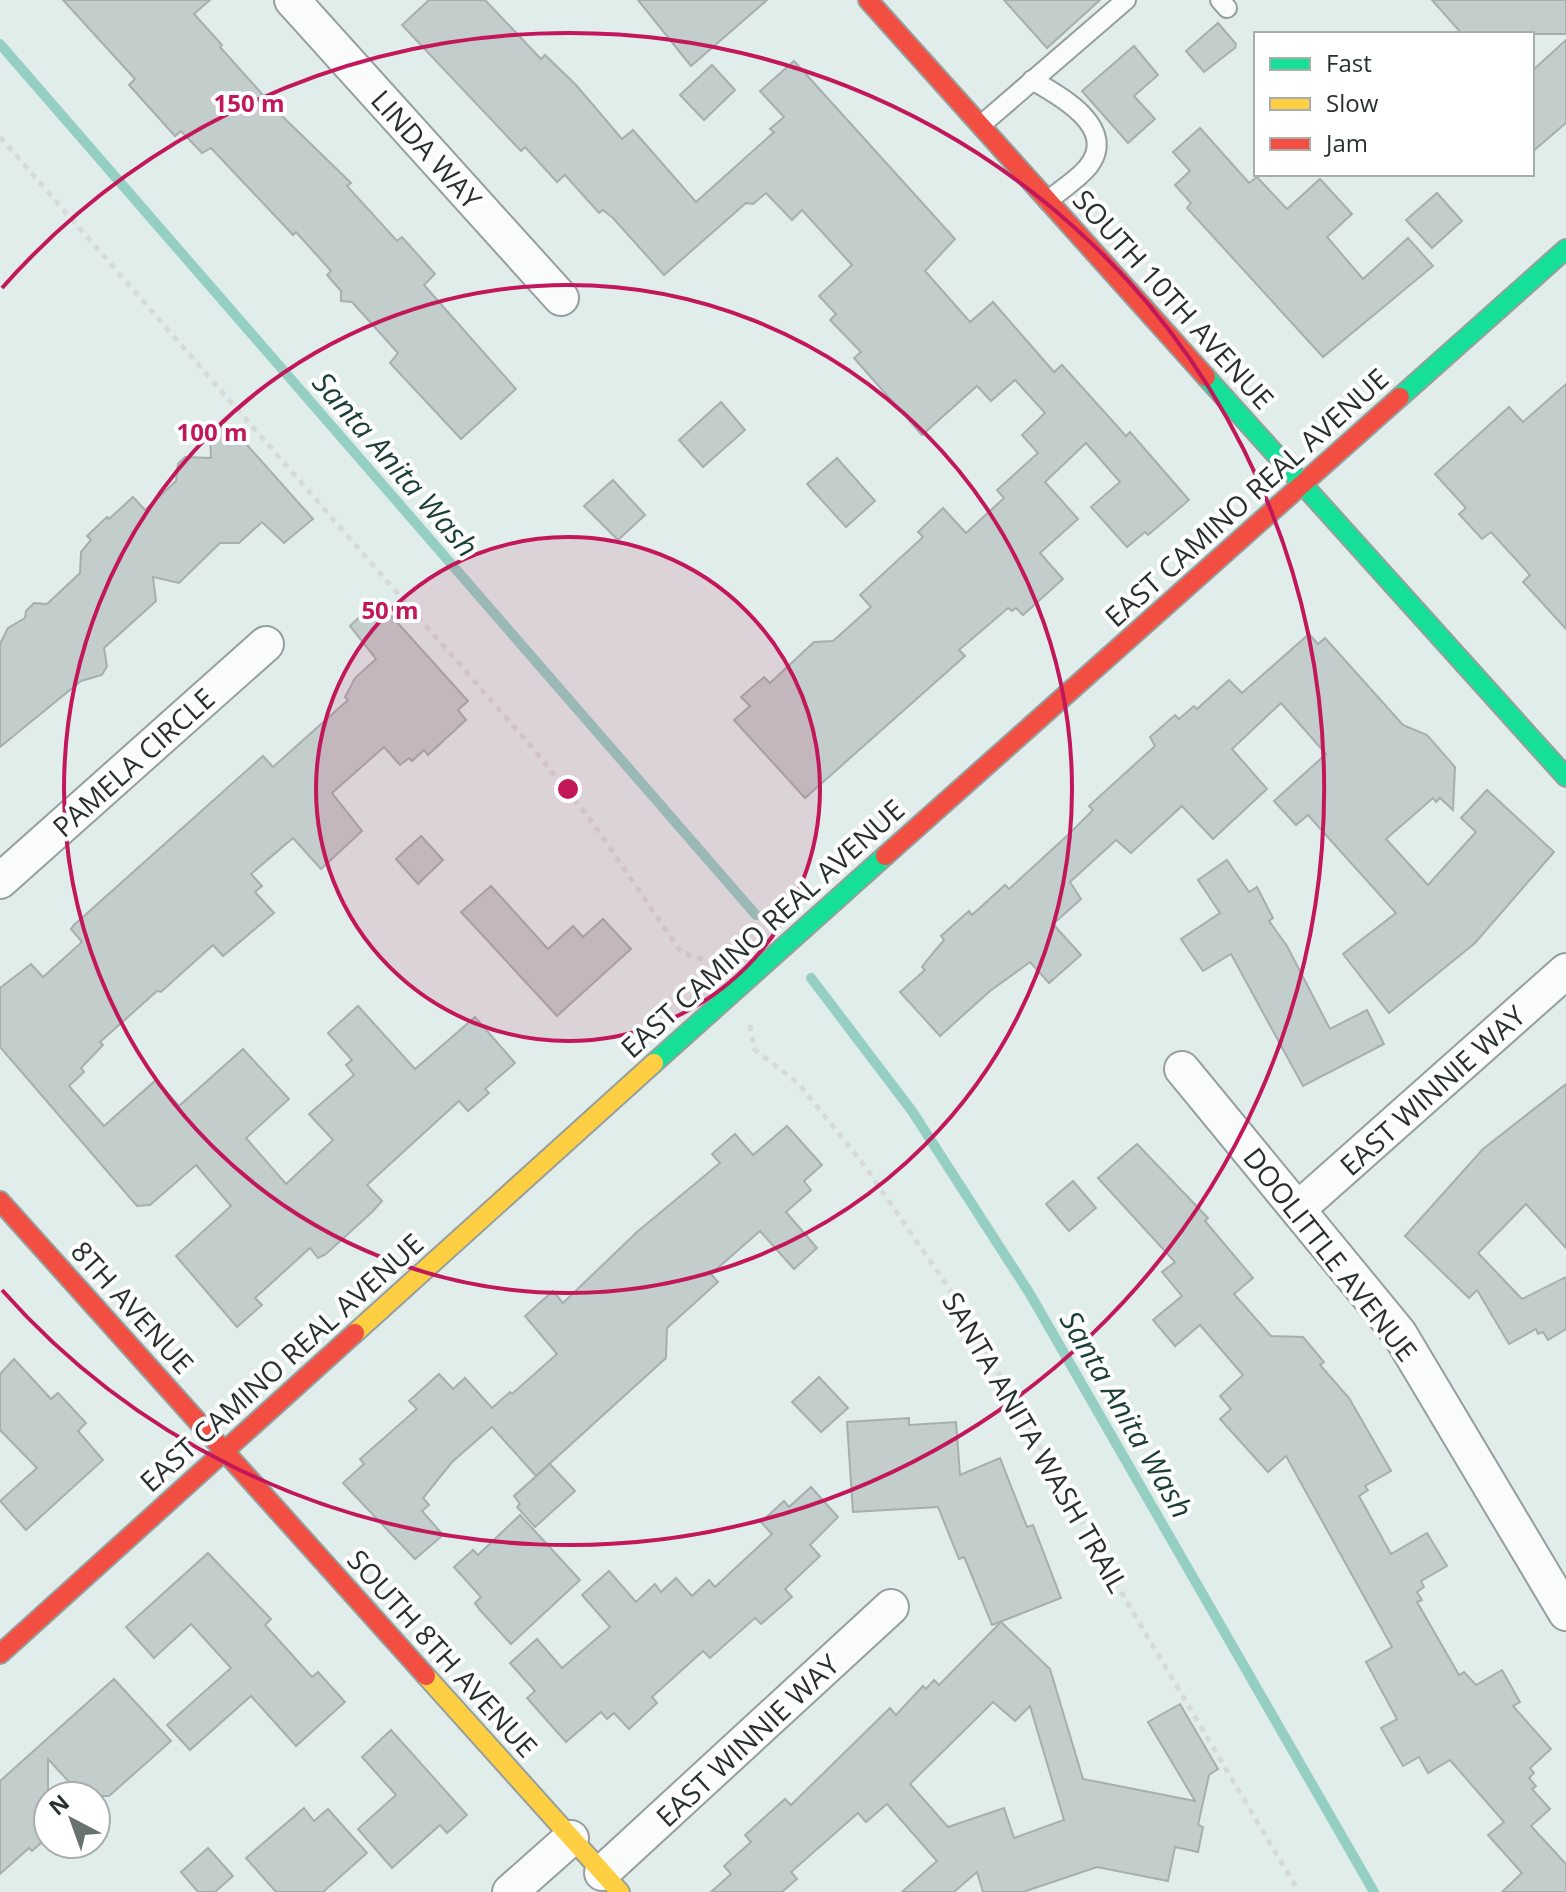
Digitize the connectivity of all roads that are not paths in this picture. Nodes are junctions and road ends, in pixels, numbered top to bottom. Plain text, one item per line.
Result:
1 (292, 0) edge
2 (868, 0) edge
3 (1126, 0) edge
4 (1032, 80) junction
5 (981, 125) junction
6 (1048, 201) junction
7 (1566, 249) edge
8 (561, 298) dead end
9 (1302, 485) junction
10 (266, 644) dead end
11 (1566, 777) edge
12 (0, 881) edge
13 (1566, 971) edge
14 (1182, 1069) dead end
15 (0, 1201) edge
16 (1298, 1209) junction
17 (225, 1451) junction
18 (891, 1607) dead end
19 (1566, 1613) edge
20 (0, 1654) edge
21 (571, 1838) junction
22 (611, 1882) edge
23 (510, 1892) edge

1 - 8 street, LINDA WAY
2 - 5 street, SOUTH 10TH AVENUE
3 - 4 lane
4 - 5 lane
4 - 6 lane
5 - 6 street, SOUTH 10TH AVENUE
6 - 9 street, SOUTH 10TH AVENUE
7 - 9 street, EAST CAMINO REAL AVENUE
9 - 11 street, SOUTH 10TH AVENUE
9 - 17 street, EAST CAMINO REAL AVENUE
10 - 12 street, PAMELA CIRCLE
13 - 16 street, EAST WINNIE WAY
14 - 16 street, DOOLITTLE AVENUE
15 - 17 street, 8TH AVENUE
16 - 19 street, DOOLITTLE AVENUE
17 - 20 street, EAST CAMINO REAL AVENUE
17 - 21 street, SOUTH 8TH AVENUE
18 - 22 street, EAST WINNIE WAY
21 - 22 street, SOUTH 8TH AVENUE
21 - 23 street

